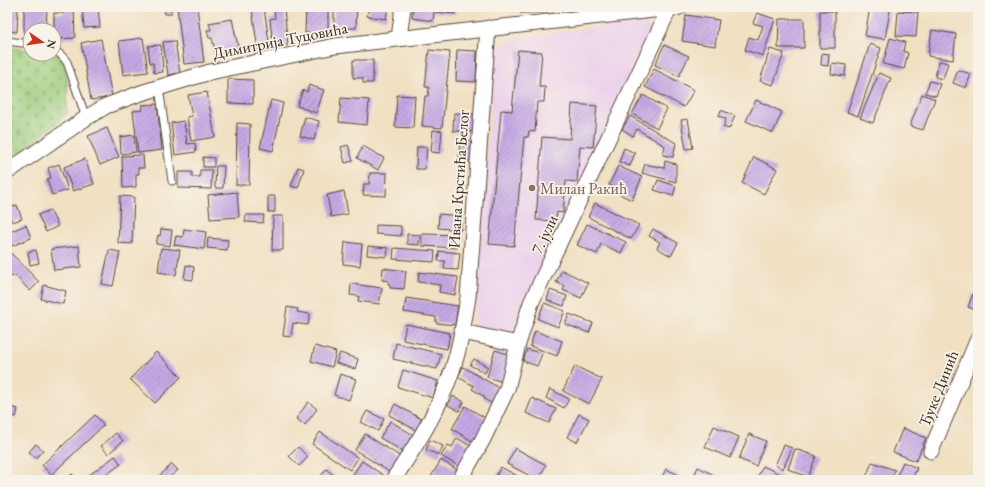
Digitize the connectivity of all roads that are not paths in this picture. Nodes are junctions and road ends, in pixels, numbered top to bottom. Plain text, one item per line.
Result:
1 (403, 7) edge
2 (673, 7) edge
3 (488, 28) junction
4 (399, 38) junction
5 (7, 41) edge
6 (22, 43) edge
7 (62, 56) edge
8 (159, 87) junction
9 (86, 118) junction
10 (7, 172) edge
11 (172, 181) dead end
12 (463, 332) junction
13 (978, 338) edge
14 (518, 344) junction
15 (931, 452) dead end
16 (393, 480) edge
17 (460, 480) edge

1 - 4 street
2 - 3 street, Димитрија Туцовића
2 - 14 street, 7. јули
3 - 4 street, Димитрија Туцовића
3 - 12 street, Ивана Крстића Белог
4 - 8 street, Димитрија Туцовића
5 - 6 lane
7 - 9 lane
8 - 9 street, Димитрија Туцовића
8 - 11 lane
9 - 10 street, Димитрија Туцовића
12 - 14 street
12 - 16 street, Ивана Крстића Белог
13 - 15 street, Ђуке Динић
14 - 17 street, 7. јули

